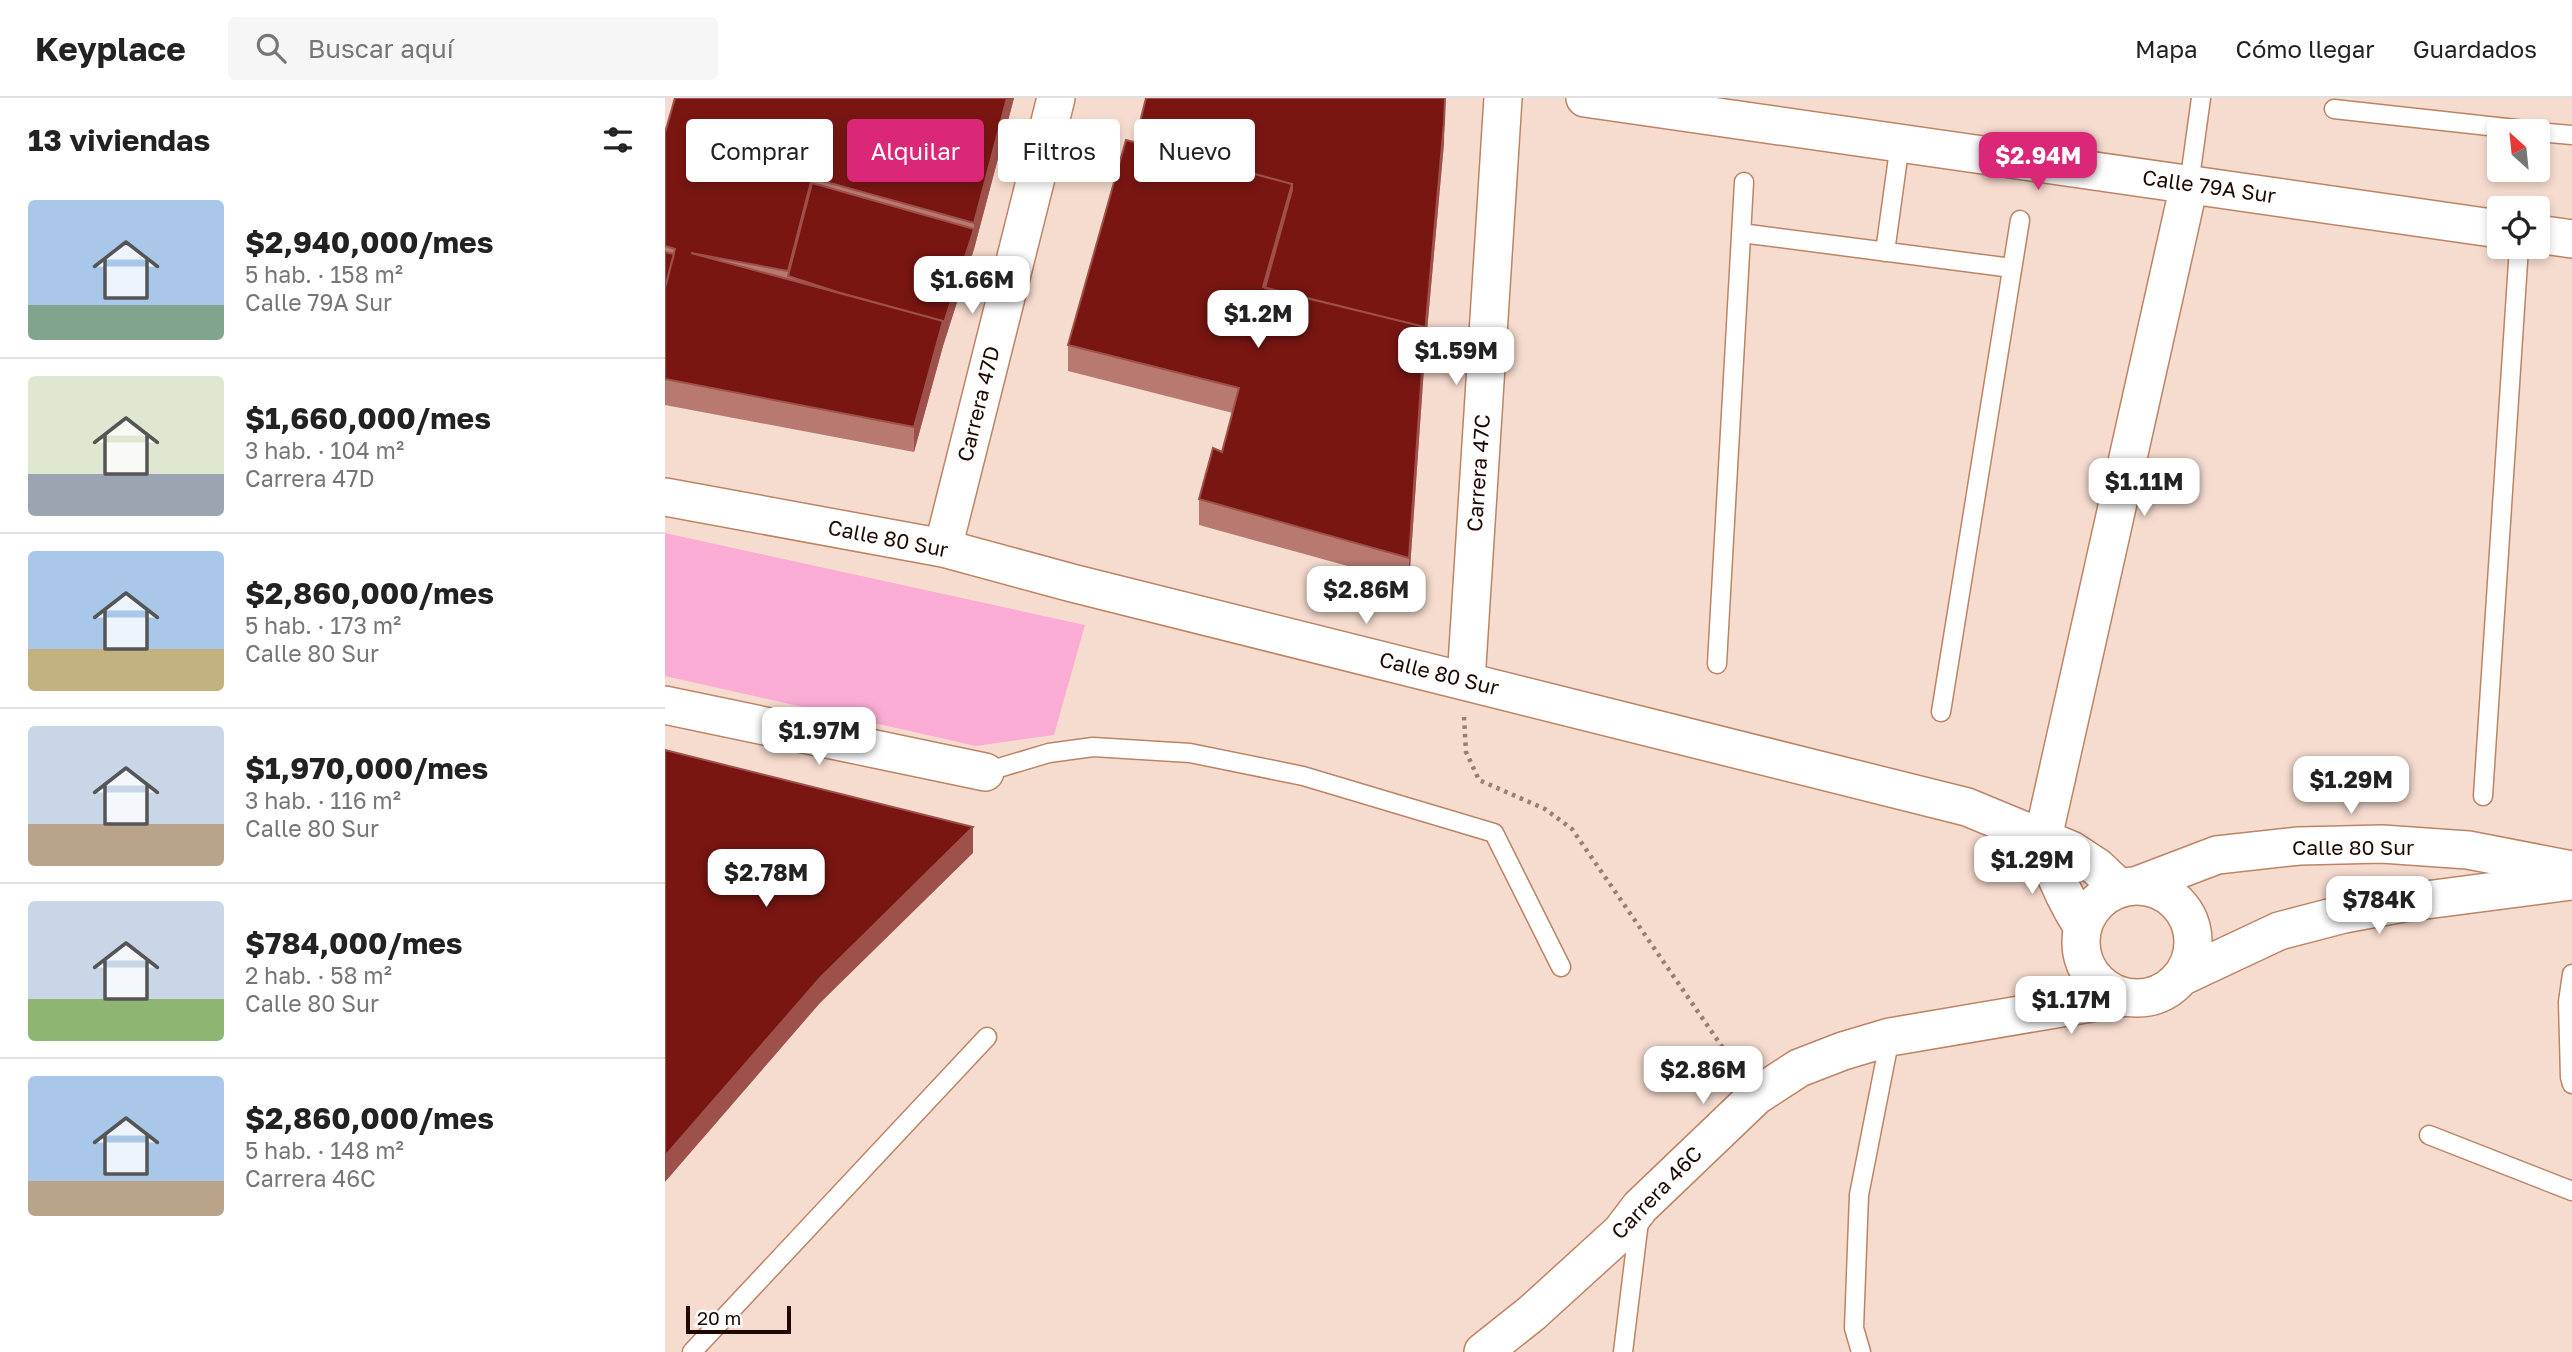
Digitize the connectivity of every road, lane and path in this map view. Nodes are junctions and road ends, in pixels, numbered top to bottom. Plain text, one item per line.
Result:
1 (1056, 98) edge
2 (1503, 98) edge
3 (1585, 98) edge
4 (2201, 98) edge
5 (2334, 109) dead end
6 (2487, 126) edge
7 (2550, 133) edge
8 (2572, 135) edge
9 (1900, 143) junction
10 (1744, 181) dead end
11 (2189, 184) junction
12 (2020, 220) dead end
13 (2487, 227) edge
14 (1741, 233) junction
15 (2550, 236) edge
16 (2572, 239) edge
17 (1885, 252) junction
18 (2518, 259) edge
19 (2012, 268) junction
20 (665, 497) edge
21 (943, 548) junction
22 (1717, 664) dead end
23 (1466, 681) junction
24 (665, 705) edge
25 (1941, 712) dead end
26 (985, 772) joint
27 (2483, 796) dead end
28 (2043, 838) junction
29 (2572, 870) edge
30 (2572, 881) edge
31 (2129, 886) junction
32 (2082, 926) junction
33 (2084, 963) junction
34 (1560, 967) dead end
35 (2572, 974) edge
36 (2181, 976) junction
37 (2126, 997) junction
38 (2005, 1018) junction
39 (988, 1037) dead end
40 (1890, 1037) junction
41 (2572, 1084) edge
42 (1756, 1096) junction
43 (2429, 1135) dead end
44 (2572, 1191) edge
45 (1640, 1207) junction
46 (692, 1352) edge
47 (1483, 1352) edge
48 (1623, 1352) edge
49 (1861, 1352) edge

1 - 21 street, Carrera 47D
2 - 23 street, Carrera 47C
3 - 9 street, Calle 79A Sur
4 - 11 lane
5 - 6 lane
7 - 8 lane
9 - 11 street, Calle 79A Sur
9 - 17 lane
10 - 14 lane
11 - 13 street, Calle 79A Sur
11 - 28 street
12 - 19 lane
14 - 17 lane
14 - 22 lane
15 - 16 street
17 - 19 lane
18 - 27 lane
19 - 25 lane
20 - 21 street, Calle 80 Sur
21 - 23 street, Calle 80 Sur
23 - 28 street, Calle 80 Sur
23 - 42 path
24 - 26 street
26 - 34 lane
28 - 31 street, Calle 80 Sur
28 - 32 street
29 - 31 street, Calle 80 Sur
30 - 36 street
31 - 32 street
31 - 36 street
32 - 33 street
33 - 37 street
33 - 38 street
35 - 41 lane
36 - 37 street
37 - 38 street, Carrera 46C
38 - 40 street, Carrera 46C
39 - 46 lane
40 - 42 street, Carrera 46C
40 - 49 lane
42 - 45 street, Carrera 46C
43 - 44 lane
45 - 47 street, Carrera 46C
45 - 48 lane

